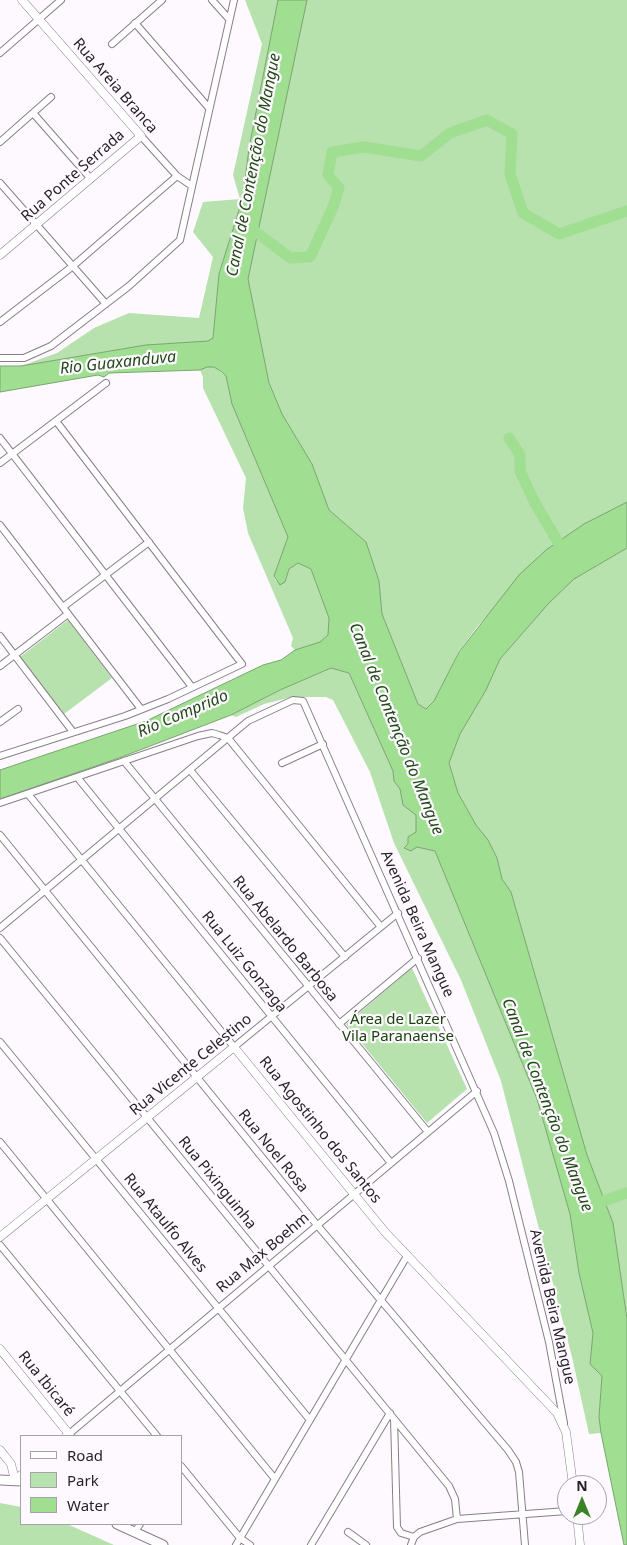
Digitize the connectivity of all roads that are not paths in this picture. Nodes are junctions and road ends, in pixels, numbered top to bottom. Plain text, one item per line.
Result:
1 (22, 0) edge
2 (61, 0) edge
3 (162, 0) edge
4 (212, 0) edge
5 (234, 0) edge
6 (39, 19) junction
7 (229, 19) junction
8 (136, 23) junction
9 (112, 44) dead end
10 (0, 53) edge
11 (51, 98) dead end
12 (209, 108) junction
13 (33, 113) junction
14 (141, 136) junction
15 (0, 142) edge
16 (176, 176) junction
17 (91, 179) junction
18 (0, 183) edge
19 (192, 186) junction
20 (38, 226) junction
21 (0, 255) edge
22 (72, 266) junction
23 (106, 304) junction
24 (0, 322) edge
25 (0, 358) edge
26 (106, 383) dead end
27 (56, 420) junction
28 (0, 438) edge
29 (12, 454) junction
30 (0, 463) edge
31 (0, 525) edge
32 (149, 542) junction
33 (106, 575) junction
34 (63, 607) junction
35 (68, 614) junction
36 (0, 636) edge
37 (14, 655) junction
38 (0, 666) edge
39 (192, 688) junction
40 (18, 709) dead end
41 (141, 709) junction
42 (0, 722) edge
43 (73, 732) junction
44 (228, 738) junction
45 (323, 744) junction
46 (0, 756) edge
47 (124, 761) junction
48 (282, 763) dead end
49 (190, 770) junction
50 (77, 777) junction
51 (28, 794) junction
52 (154, 799) junction
53 (0, 803) edge
54 (119, 828) junction
55 (0, 835) edge
56 (82, 860) junction
57 (45, 890) junction
58 (398, 913) junction
59 (382, 927) junction
60 (0, 928) edge
61 (0, 938) edge
62 (345, 957) junction
63 (418, 958) junction
64 (308, 986) junction
65 (272, 1016) junction
66 (339, 1024) junction
67 (0, 1042) edge
68 (234, 1047) junction
69 (197, 1077) junction
70 (477, 1091) junction
71 (147, 1118) junction
72 (428, 1132) junction
73 (0, 1142) edge
74 (96, 1159) junction
75 (391, 1163) junction
76 (354, 1194) junction
77 (47, 1199) junction
78 (317, 1225) junction
79 (0, 1237) edge
80 (0, 1245) edge
81 (407, 1256) junction
82 (269, 1266) junction
83 (381, 1300) junction
84 (218, 1308) junction
85 (0, 1349) edge
86 (169, 1350) junction
87 (346, 1360) junction
88 (120, 1391) junction
89 (392, 1416) junction
90 (310, 1420) junction
91 (564, 1425) junction
92 (69, 1435) edge
93 (156, 1435) edge
94 (0, 1450) edge
95 (182, 1467) edge
96 (572, 1475) edge
97 (19, 1478) edge
98 (0, 1480) edge
99 (275, 1480) junction
100 (557, 1511) edge
101 (522, 1514) junction
102 (457, 1519) junction
103 (122, 1525) edge
104 (578, 1525) edge
105 (137, 1528) edge
106 (348, 1532) dead end
107 (414, 1537) junction
108 (240, 1538) junction
109 (162, 1545) edge
110 (236, 1545) edge
111 (250, 1545) edge
112 (311, 1545) edge
113 (366, 1545) edge
114 (411, 1545) edge
115 (525, 1545) edge
116 (580, 1545) edge

1 - 6 street, Rua Areia Branca
2 - 6 street
3 - 8 street
4 - 7 street
5 - 7 street
6 - 10 street
6 - 14 street, Rua Areia Branca
7 - 12 street
8 - 9 street
8 - 12 street
11 - 13 street
12 - 19 street
13 - 15 street
13 - 17 street
14 - 16 street, Rua Areia Branca
14 - 17 street, Rua Ponte Serrada
16 - 19 street, Rua Areia Branca
16 - 22 street
17 - 20 street, Rua Ponte Serrada
18 - 20 street
19 - 23 street
20 - 21 street, Rua Ponte Serrada
20 - 22 street
22 - 23 street
22 - 24 street
23 - 25 street
26 - 27 street
27 - 29 street
27 - 32 street
28 - 29 street
29 - 30 street
29 - 33 street
31 - 34 street
32 - 33 street
32 - 39 street
33 - 34 street
33 - 39 street
34 - 35 street
35 - 37 street
35 - 41 street
36 - 37 street
37 - 38 street
37 - 43 street
39 - 41 street
40 - 42 street
41 - 43 street
43 - 46 street
44 - 45 street, Avenida Beira Mangue
44 - 47 street
44 - 49 street
44 - 59 street
45 - 48 street
45 - 58 street, Avenida Beira Mangue
47 - 50 street
47 - 52 street, Rua Abelardo Barbosa
49 - 52 street
49 - 62 street
50 - 51 street
50 - 54 street, Rua Luiz Gonzaga
51 - 53 street
51 - 56 street, Rua Agostinho dos Santos
52 - 54 street
52 - 64 street, Rua Abelardo Barbosa
54 - 56 street
54 - 65 street, Rua Luiz Gonzaga
55 - 57 street, Rua Noel Rosa
56 - 57 street
56 - 68 street, Rua Agostinho dos Santos
57 - 60 street
57 - 69 street, Rua Noel Rosa
58 - 59 street, Rua Vicente Celestino
58 - 63 street, Avenida Beira Mangue
59 - 62 street, Rua Vicente Celestino
61 - 71 street, Rua Pixinguinha
62 - 64 street, Rua Vicente Celestino
63 - 66 street
63 - 70 street, Avenida Beira Mangue
64 - 65 street, Rua Vicente Celestino
64 - 66 street, Rua Abelardo Barbosa
65 - 68 street, Rua Vicente Celestino
65 - 75 street, Rua Luiz Gonzaga
66 - 72 street, Rua Abelardo Barbosa
67 - 74 street, Rua Ataulfo Alves
68 - 69 street, Rua Vicente Celestino
68 - 76 street, Rua Agostinho dos Santos
69 - 71 street, Rua Vicente Celestino
69 - 78 street, Rua Noel Rosa
70 - 72 street, Rua Max Boehm
70 - 91 street, Avenida Beira Mangue
71 - 74 street, Rua Vicente Celestino
71 - 82 street, Rua Pixinguinha
72 - 75 street, Rua Max Boehm
73 - 77 street
74 - 77 street, Rua Vicente Celestino
74 - 84 street, Rua Ataulfo Alves
75 - 76 street, Rua Max Boehm
76 - 78 street, Rua Max Boehm
76 - 81 street, Rua Agostinho dos Santos
77 - 79 street, Rua Vicente Celestino
77 - 86 street
78 - 82 street, Rua Max Boehm
78 - 83 street, Rua Noel Rosa
80 - 88 street
81 - 83 street
81 - 91 street, Rua Agostinho dos Santos
82 - 84 street, Rua Max Boehm
82 - 87 street, Rua Pixinguinha
83 - 87 street
83 - 101 street, Rua Noel Rosa
84 - 86 street, Rua Max Boehm
84 - 90 street, Rua Ataulfo Alves
85 - 92 street, Rua Ibicaré
86 - 88 street, Rua Max Boehm
86 - 99 street
87 - 89 street, Rua Pixinguinha
87 - 90 street
88 - 92 street, Rua Max Boehm
88 - 93 street
89 - 102 street, Rua Pixinguinha
89 - 107 street
89 - 112 street
90 - 99 street
91 - 96 street, Rua Agostinho dos Santos
94 - 97 street
95 - 108 street
97 - 98 main road
99 - 108 street
100 - 101 street
101 - 102 street
101 - 115 street, Rua Noel Rosa
102 - 107 street
103 - 105 main road
104 - 116 street
105 - 109 main road
106 - 113 street
107 - 114 street
108 - 110 street
108 - 111 street

